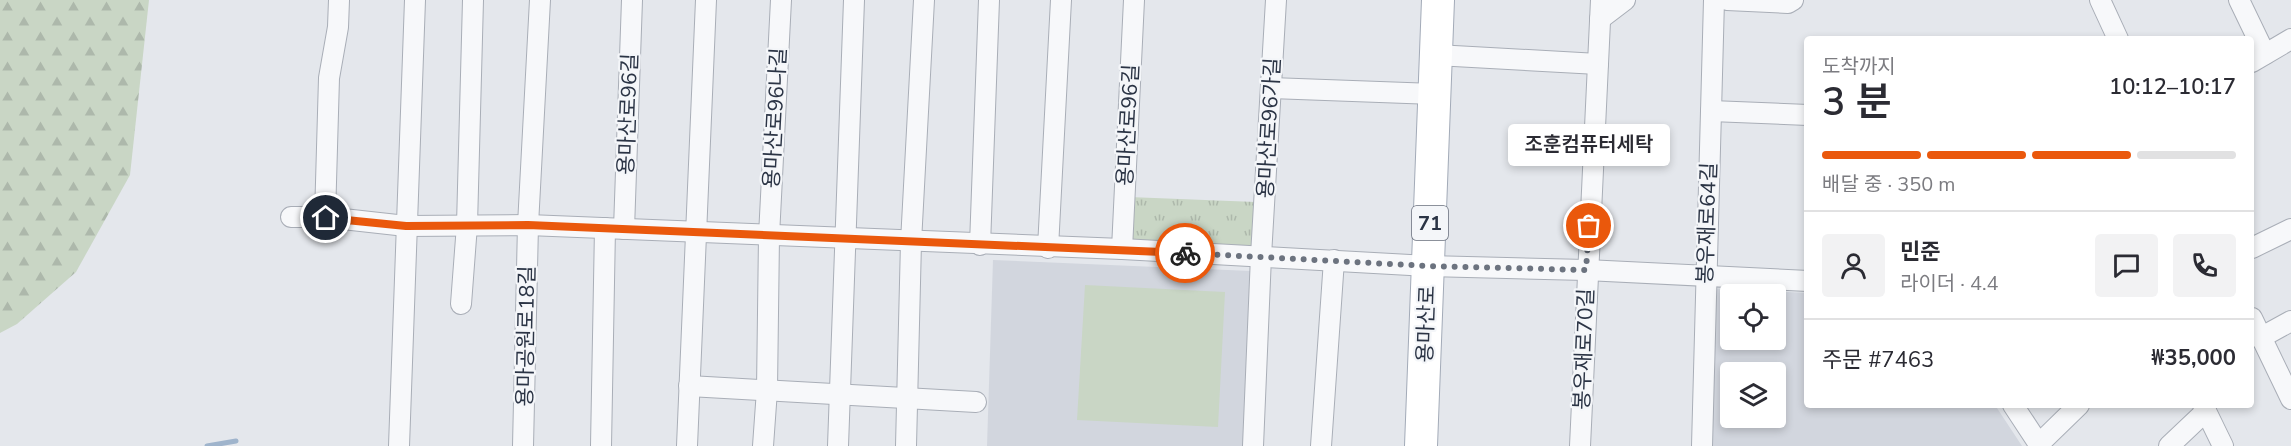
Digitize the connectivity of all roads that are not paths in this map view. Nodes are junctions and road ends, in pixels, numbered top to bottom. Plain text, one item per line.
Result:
1 (339, 0) edge
2 (415, 0) edge
3 (473, 0) edge
4 (540, 0) edge
5 (632, 0) edge
6 (706, 0) edge
7 (781, 0) edge
8 (854, 0) edge
9 (924, 0) edge
10 (989, 0) edge
11 (1061, 0) edge
12 (1134, 0) edge
13 (1276, 0) edge
14 (1438, 0) edge
15 (1625, 0) edge
16 (1714, 0) edge
17 (1727, 0) edge
18 (1793, 0) edge
19 (2100, 0) edge
20 (2239, 0) edge
21 (1601, 9) edge
22 (2117, 36) edge
23 (2251, 36) edge
24 (2291, 39) edge
25 (1436, 56) junction
26 (2258, 58) edge
27 (1598, 64) junction
28 (1271, 88) junction
29 (1434, 94) junction
30 (1711, 111) junction
31 (1804, 115) edge
32 (291, 217) dead end
33 (326, 218) junction
34 (467, 225) junction
35 (528, 225) junction
36 (406, 226) junction
37 (614, 229) junction
38 (2291, 229) edge
39 (694, 234) junction
40 (769, 236) junction
41 (845, 239) junction
42 (911, 242) junction
43 (980, 245) junction
44 (2254, 247) edge
45 (1048, 248) junction
46 (1122, 249) junction
47 (1261, 256) junction
48 (1334, 260) junction
49 (1428, 266) junction
50 (1586, 270) junction
51 (1706, 276) junction
52 (1804, 281) edge
53 (461, 304) dead end
54 (2291, 321) edge
55 (2254, 323) edge
56 (2260, 338) junction
57 (689, 386) junction
58 (767, 390) junction
59 (838, 394) junction
60 (908, 398) junction
61 (2291, 399) edge
62 (976, 402) dead end
63 (2015, 408) edge
64 (2076, 408) edge
65 (2204, 408) edge
66 (2039, 445) edge
67 (399, 446) edge
68 (523, 446) edge
69 (601, 446) edge
70 (687, 446) edge
71 (763, 446) edge
72 (838, 446) edge
73 (906, 446) edge
74 (1253, 446) edge
75 (1321, 446) edge
76 (1421, 446) edge
77 (1580, 446) edge
78 (1702, 446) edge
79 (2169, 446) edge
80 (2223, 446) edge

1 - 33 street
2 - 36 street
3 - 34 street
4 - 35 street
5 - 37 street, 용마산로96길
6 - 39 street
7 - 40 street, 용마산로96나길
8 - 41 street
9 - 42 street
10 - 43 street
11 - 45 street
12 - 46 street, 용마산로96길
13 - 28 street, 용마산로96가길
14 - 25 main road, 용마산로 / 71
15 - 21 street
16 - 30 street, 봉우재로64길
17 - 18 street
19 - 22 street
20 - 23 street
21 - 27 street, 봉우재로70길
24 - 26 street
25 - 27 street
25 - 29 main road, 용마산로 / 71
27 - 50 street, 봉우재로70길
28 - 29 street
28 - 47 street, 용마산로96가길
29 - 49 main road, 용마산로 / 71
30 - 31 street
30 - 51 street, 봉우재로64길
32 - 33 street
33 - 36 street
34 - 35 street
34 - 36 street
34 - 53 street
35 - 37 street
35 - 68 street, 용마공원로18길
36 - 67 street
37 - 39 street
37 - 69 street, 용마산로96길
38 - 44 street
39 - 40 street
39 - 57 street
40 - 41 street
40 - 58 street, 용마산로96나길
41 - 42 street
41 - 59 street
42 - 43 street
42 - 60 street
43 - 45 street
45 - 46 street
46 - 47 street
47 - 48 street
47 - 74 street, 용마산로96가길
48 - 49 street
48 - 75 street
49 - 50 street
49 - 76 main road, 용마산로 / 71
50 - 51 street
50 - 77 street, 봉우재로70길
51 - 52 street
51 - 78 street, 봉우재로64길
54 - 56 street
55 - 56 street
56 - 61 street
57 - 58 street
57 - 70 street
58 - 59 street
58 - 71 street, 용마산로96나길
59 - 60 street
59 - 72 street
60 - 62 street
60 - 73 street
63 - 66 street
64 - 66 street
65 - 79 street
65 - 80 street

